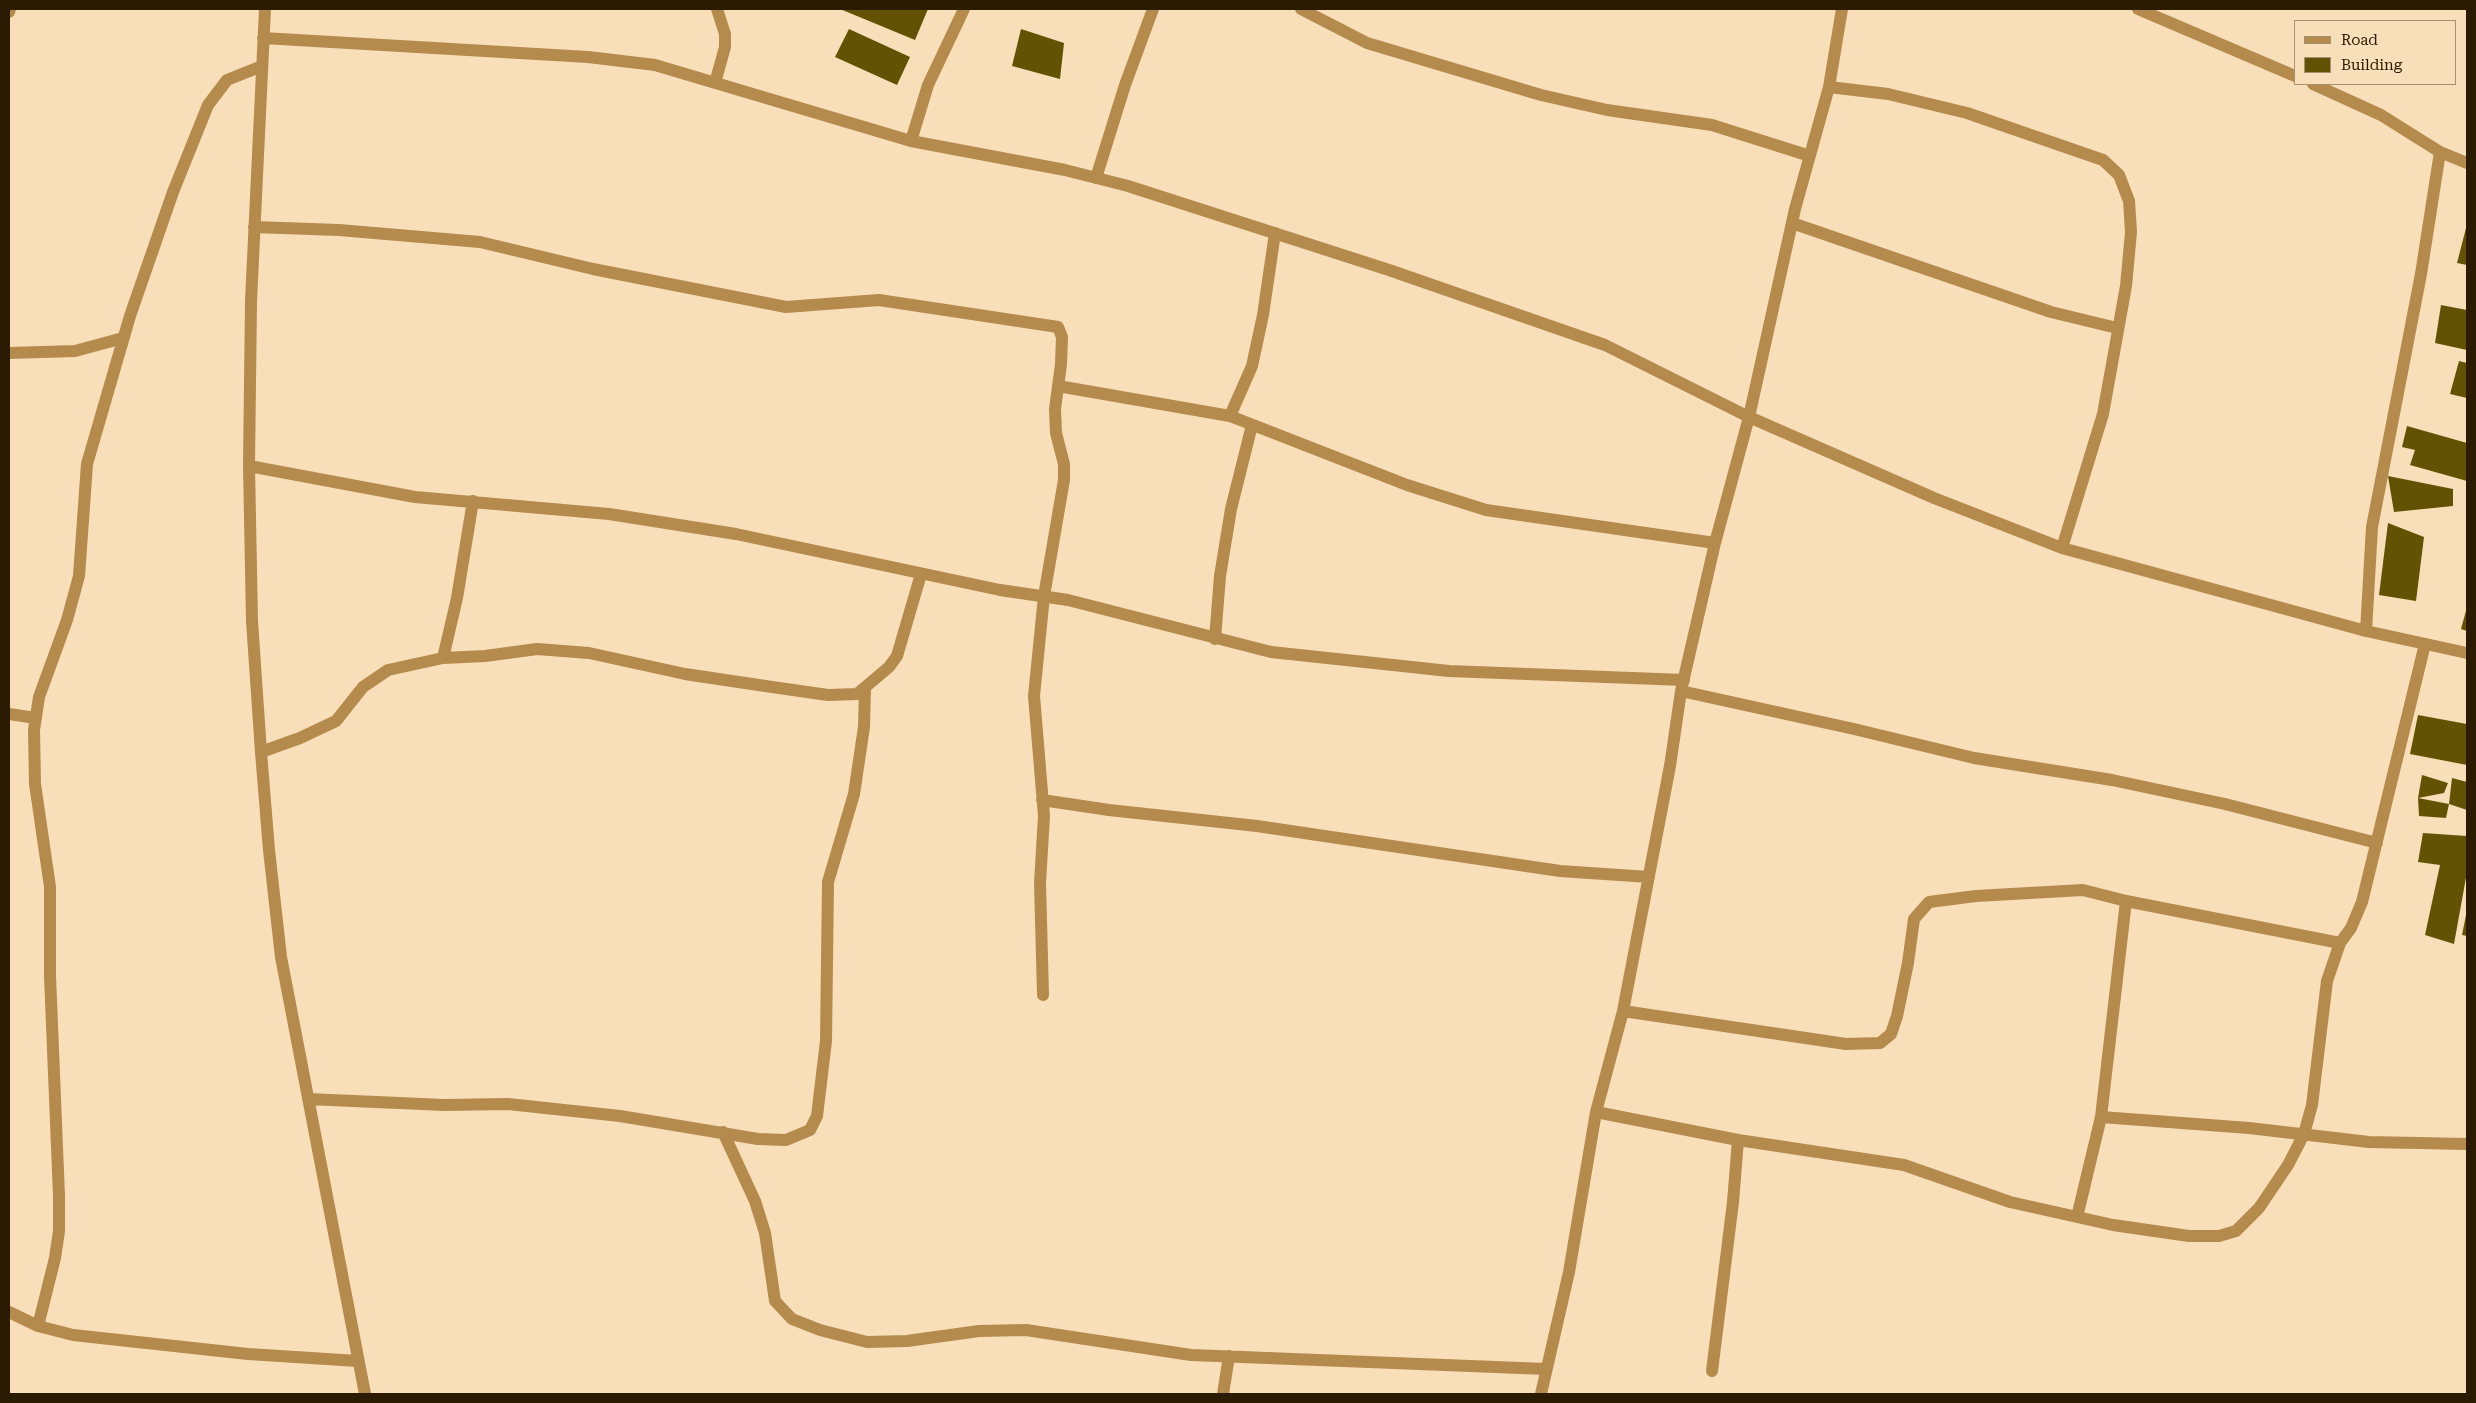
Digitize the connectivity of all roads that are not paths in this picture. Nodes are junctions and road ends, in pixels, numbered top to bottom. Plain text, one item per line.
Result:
1 (265, 9) edge
2 (717, 9) edge
3 (964, 9) edge
4 (1153, 9) edge
5 (1301, 9) edge
6 (1842, 9) edge
7 (2138, 9) edge
8 (264, 38) junction
9 (262, 66) junction
10 (2294, 76) edge
11 (715, 83) junction
12 (2314, 85) edge
13 (1829, 87) junction
14 (911, 141) junction
15 (2440, 152) junction
16 (1810, 156) junction
17 (2467, 163) edge
18 (1096, 178) junction
19 (1792, 223) junction
20 (254, 227) junction
21 (1275, 233) junction
22 (2117, 328) junction
23 (123, 338) junction
24 (9, 353) edge
25 (1058, 386) junction
26 (1230, 416) junction
27 (1749, 417) junction
28 (1252, 425) junction
29 (248, 466) junction
30 (473, 501) junction
31 (1715, 543) junction
32 (2062, 548) junction
33 (921, 574) junction
34 (1044, 596) junction
35 (2366, 631) junction
36 (1215, 639) junction
37 (2425, 644) junction
38 (2467, 653) edge
39 (442, 658) junction
40 (1683, 685) junction
41 (865, 688) junction
42 (9, 714) edge
43 (36, 718) junction
44 (262, 752) junction
45 (1042, 800) junction
46 (2377, 843) junction
47 (1649, 877) junction
48 (2126, 901) junction
49 (2340, 943) junction
50 (1043, 995) dead end
51 (1623, 1011) junction
52 (308, 1099) junction
53 (1596, 1112) junction
54 (2100, 1117) junction
55 (723, 1132) junction
56 (2304, 1134) junction
57 (1738, 1140) junction
58 (2467, 1144) edge
59 (2076, 1217) junction
60 (9, 1312) edge
61 (38, 1326) junction
62 (1229, 1356) junction
63 (358, 1361) junction
64 (1546, 1369) junction
65 (1712, 1372) dead end
66 (365, 1394) edge
67 (1223, 1394) edge
68 (1541, 1394) edge

1 - 8 street
2 - 11 street
3 - 14 street
4 - 18 street
5 - 16 street
6 - 13 street
7 - 10 street
8 - 9 street
8 - 11 street
9 - 20 street
9 - 23 street
11 - 14 street
12 - 15 street
13 - 16 street
13 - 22 street
14 - 18 street
15 - 17 street
15 - 35 street
16 - 19 street
18 - 21 street
19 - 22 street
19 - 27 street
20 - 25 street
20 - 29 street
21 - 26 street
21 - 27 street
22 - 32 street
23 - 24 street
23 - 43 street
25 - 26 street
25 - 34 street
26 - 28 street
27 - 31 street
27 - 32 street
28 - 31 street
28 - 36 street
29 - 30 street
29 - 44 street
30 - 33 street
30 - 39 street
31 - 40 street
32 - 35 street
33 - 34 street
33 - 41 street
34 - 36 street
34 - 45 street
35 - 37 street
36 - 40 street
37 - 38 street
37 - 46 street
39 - 41 street
39 - 44 street
40 - 46 street
40 - 47 street
41 - 55 street
42 - 43 street
43 - 61 street
44 - 52 street
45 - 47 street
45 - 50 street
46 - 49 street
47 - 51 street
48 - 49 street
48 - 51 street
48 - 54 street
49 - 56 street
51 - 53 street
52 - 55 street
52 - 63 street
53 - 57 street
53 - 64 street
54 - 56 street
54 - 59 street
55 - 62 street
56 - 58 street
56 - 59 street
57 - 59 street
57 - 65 street
60 - 61 street
61 - 63 street
62 - 64 street
62 - 67 street
63 - 66 street
64 - 68 street

